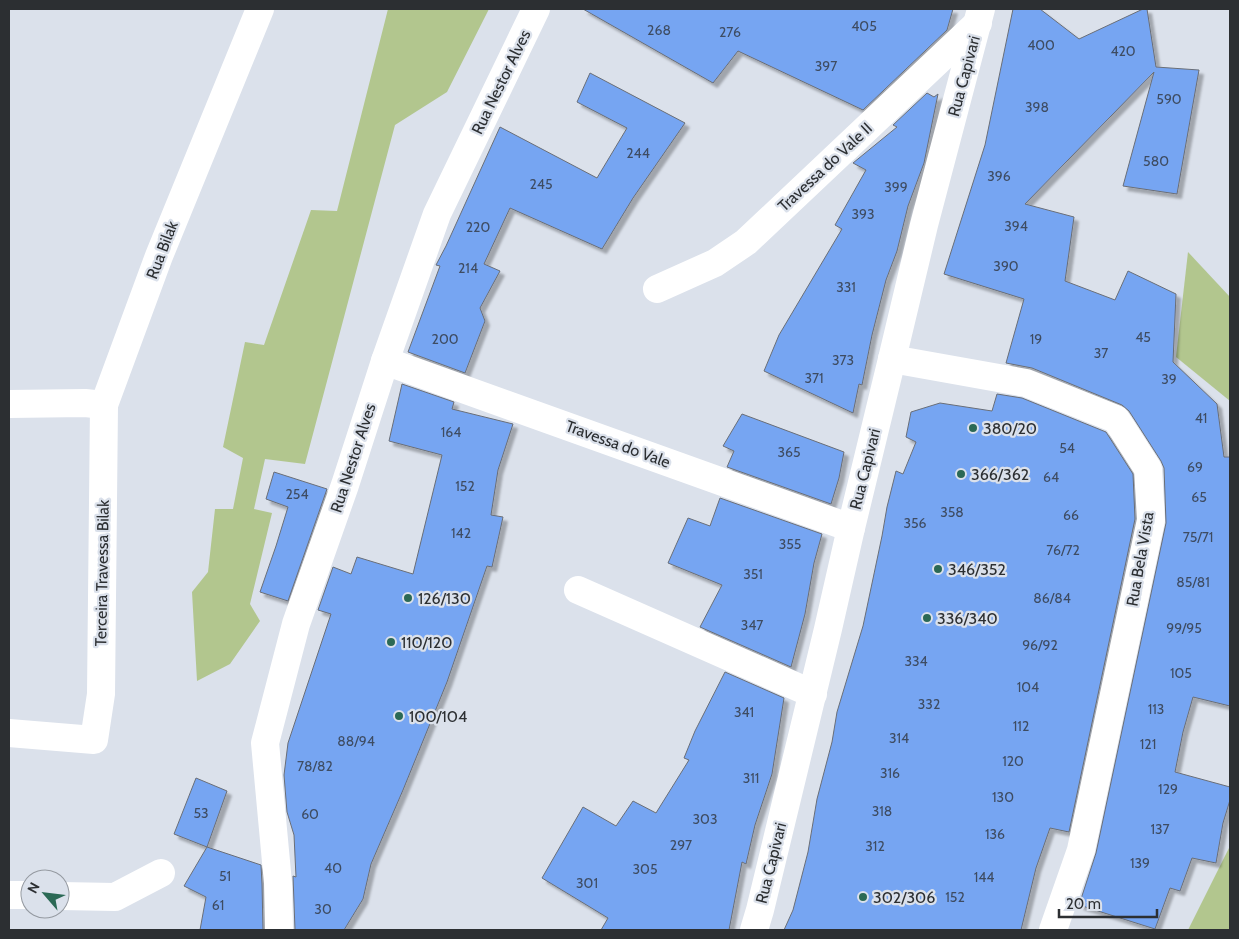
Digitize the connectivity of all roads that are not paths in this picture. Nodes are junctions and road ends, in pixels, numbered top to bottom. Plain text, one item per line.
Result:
1 (260, 9) edge
2 (536, 9) edge
3 (979, 16) edge
4 (658, 289) dead end
5 (384, 360) junction
6 (892, 360) junction
7 (9, 404) edge
8 (104, 405) junction
9 (851, 528) junction
10 (578, 590) dead end
11 (812, 694) junction
12 (9, 733) edge
13 (161, 873) dead end
14 (70, 896) edge
15 (278, 930) edge
16 (754, 930) edge
17 (1053, 930) edge

1 - 8 street, Rua Bilak
2 - 5 street, Rua Nestor Alves
3 - 4 street, Travessa do Vale II
3 - 6 street, Rua Capivari
5 - 9 street, Travessa do Vale
5 - 15 street, Rua Nestor Alves
6 - 9 street, Rua Capivari
6 - 17 street, Rua Bela Vista
7 - 8 street
8 - 12 street, Terceira Travessa Bilak
9 - 11 street, Rua Capivari
10 - 11 street
11 - 16 street, Rua Capivari
13 - 14 street

